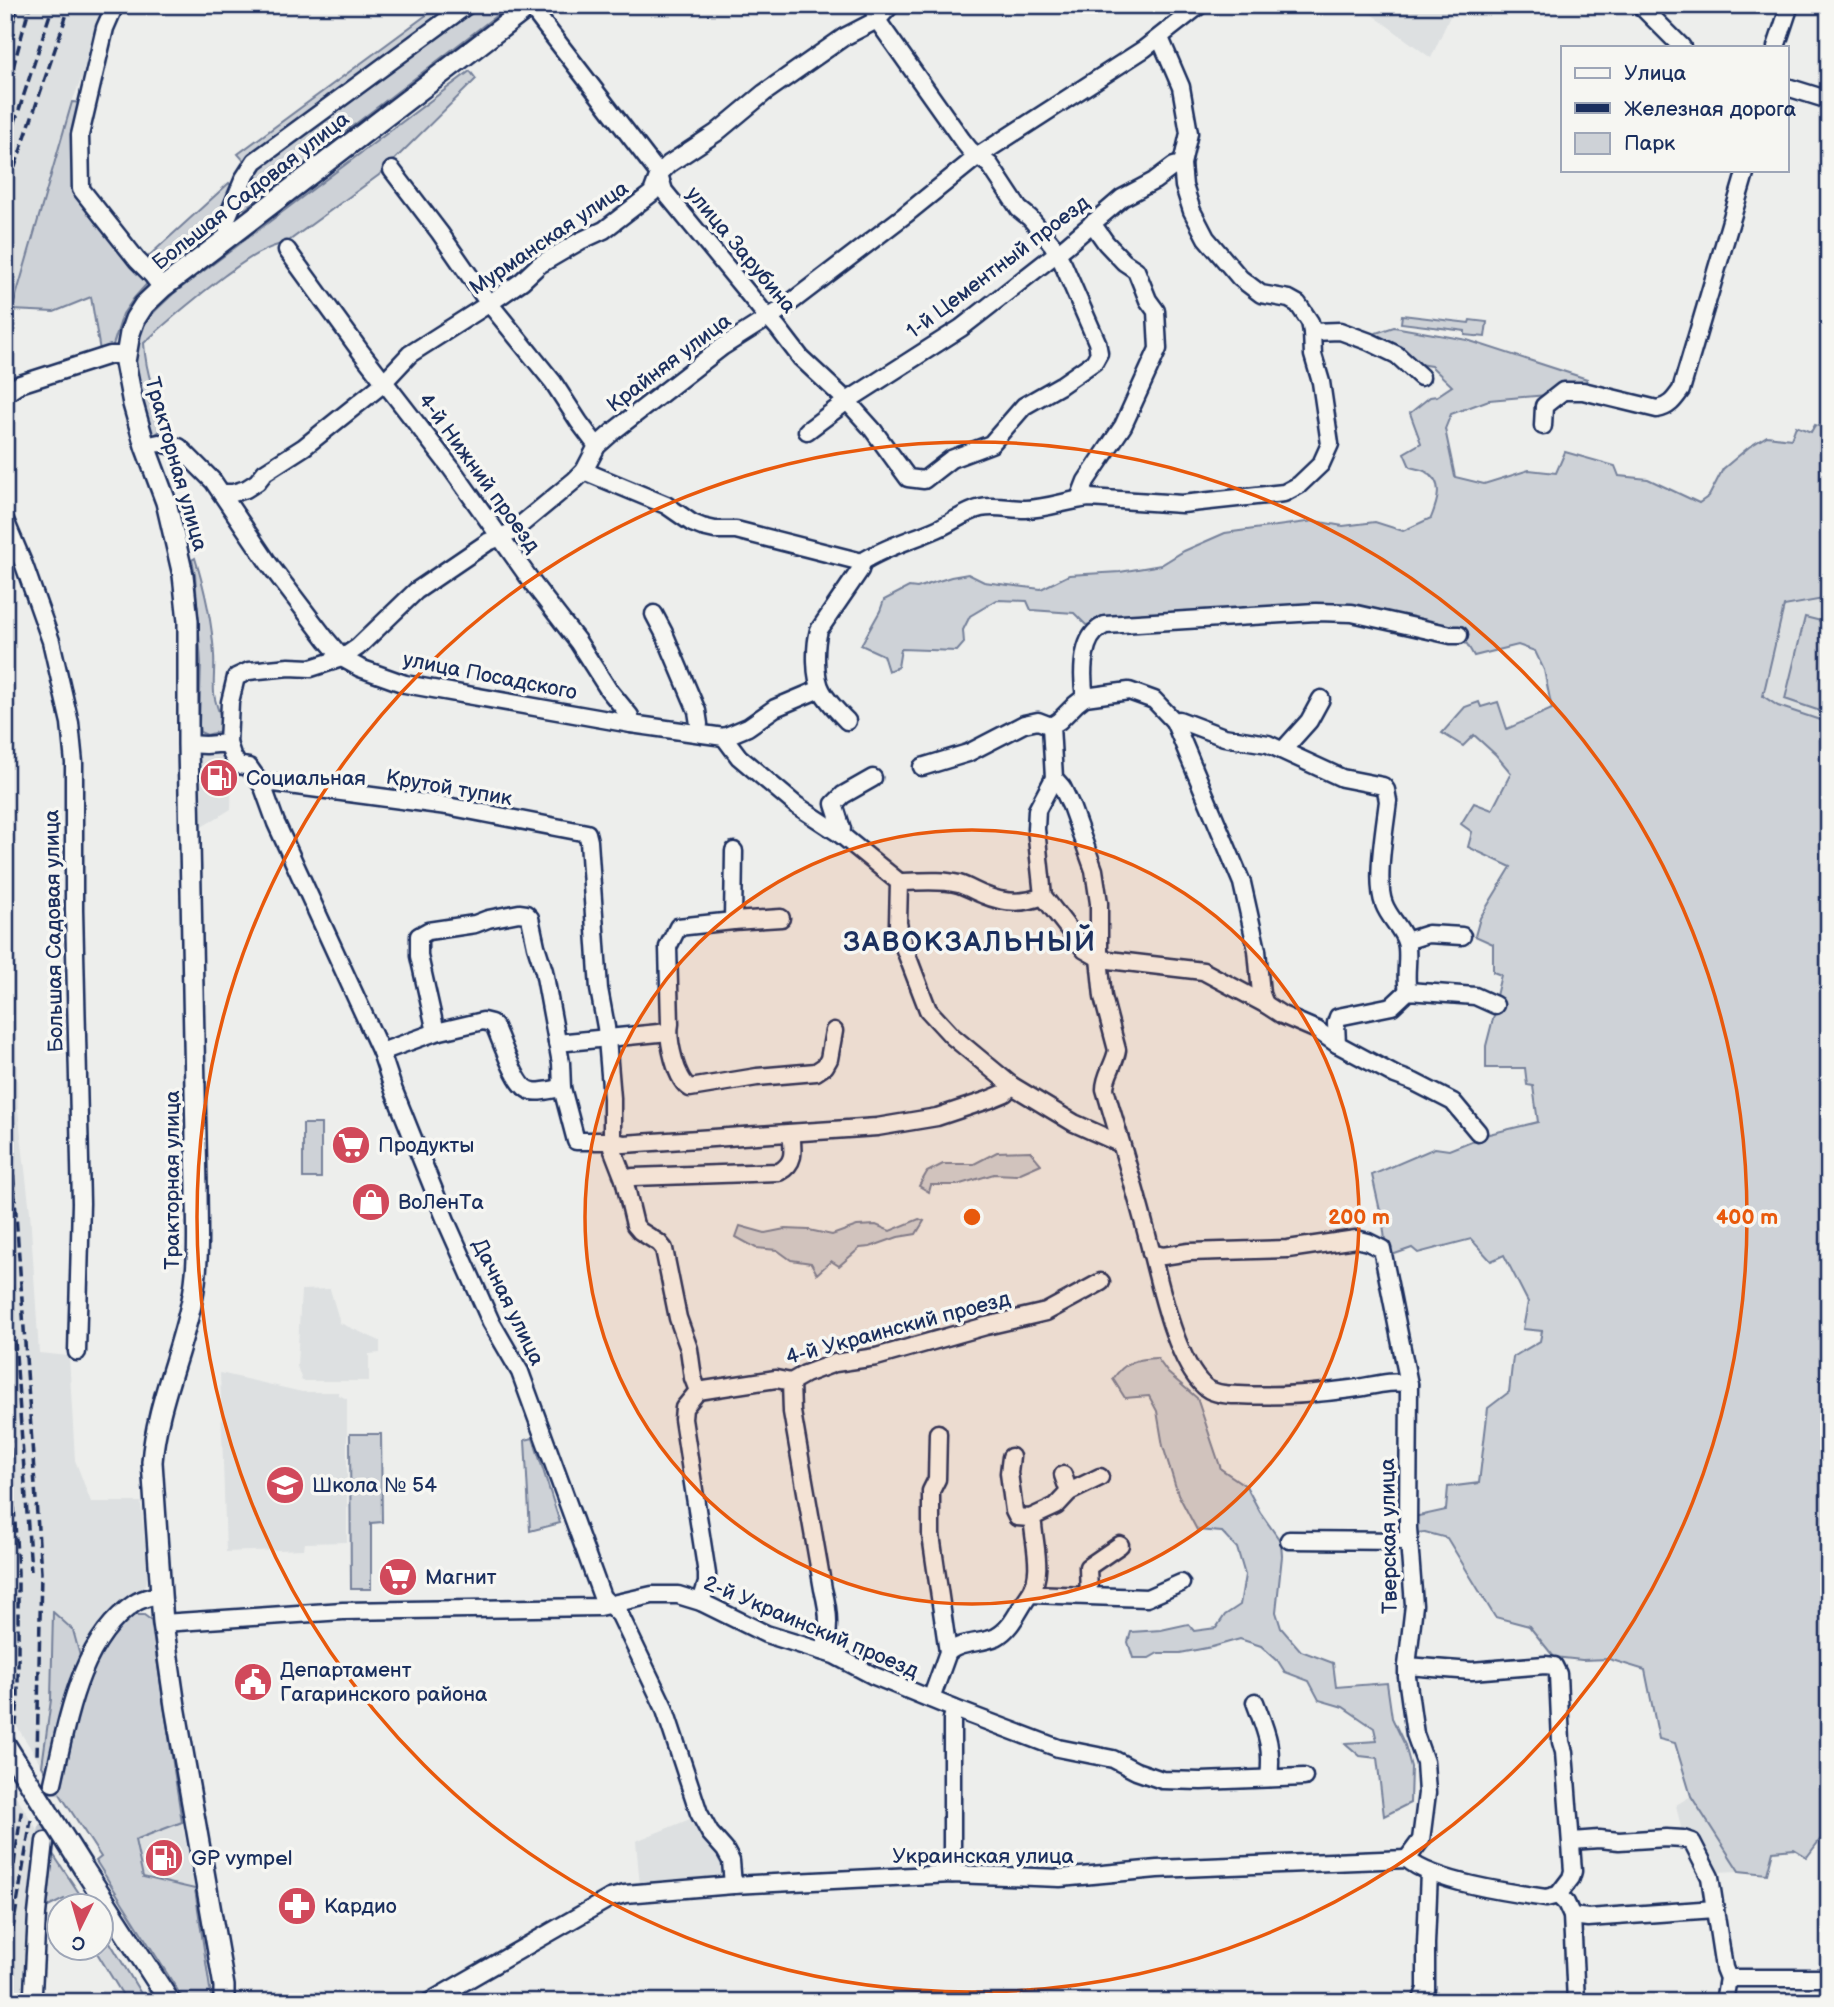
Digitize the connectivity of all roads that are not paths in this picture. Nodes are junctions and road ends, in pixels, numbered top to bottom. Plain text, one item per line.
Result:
1 (115, 5) edge
2 (467, 5) edge
3 (531, 5) edge
4 (891, 5) edge
5 (1200, 5) edge
6 (1640, 5) edge
7 (1790, 5) edge
8 (1177, 11) edge
9 (874, 13) edge
10 (1160, 38) junction
11 (1681, 46) edge
12 (1776, 46) edge
13 (1788, 87) edge
14 (1829, 100) edge
15 (978, 156) junction
16 (1182, 164) junction
17 (392, 170) dead end
18 (1745, 172) edge
19 (659, 174) junction
20 (1092, 223) junction
21 (231, 235) junction
22 (287, 250) dead end
23 (1056, 253) junction
24 (162, 288) junction
25 (490, 303) junction
26 (770, 317) junction
27 (1312, 332) junction
28 (126, 355) junction
29 (1421, 377) dead end
30 (384, 381) junction
31 (5, 394) edge
32 (847, 401) junction
33 (1543, 426) dead end
34 (807, 431) dead end
35 (145, 446) junction
36 (597, 446) junction
37 (584, 471) junction
38 (221, 493) junction
39 (1079, 499) junction
40 (5, 520) edge
41 (500, 537) junction
42 (862, 562) junction
43 (653, 614) dead end
44 (1459, 635) dead end
45 (342, 658) junction
46 (820, 689) junction
47 (1085, 697) junction
48 (1321, 699) dead end
49 (847, 721) dead end
50 (1174, 721) junction
51 (631, 724) junction
52 (1051, 726) junction
53 (697, 732) junction
54 (724, 737) junction
55 (228, 743) junction
56 (188, 744) junction
57 (1283, 750) junction
58 (922, 767) dead end
59 (873, 778) dead end
60 (1054, 778) junction
61 (263, 787) junction
62 (840, 834) junction
63 (734, 851) dead end
64 (900, 882) junction
65 (1043, 897) junction
66 (781, 918) dead end
67 (733, 921) junction
68 (1462, 936) dead end
69 (1406, 940) junction
70 (1099, 958) junction
71 (1408, 991) junction
72 (1265, 1004) junction
73 (1495, 1005) dead end
74 (834, 1031) dead end
75 (436, 1032) junction
76 (669, 1032) junction
77 (606, 1038) junction
78 (557, 1043) junction
79 (1337, 1044) junction
80 (381, 1052) junction
81 (1011, 1085) junction
82 (562, 1088) junction
83 (1478, 1132) dead end
84 (791, 1133) junction
85 (611, 1141) junction
86 (1121, 1144) junction
87 (624, 1179) junction
88 (1152, 1253) junction
89 (1101, 1282) dead end
90 (77, 1352) dead end
91 (791, 1382) junction
92 (1409, 1384) junction
93 (698, 1391) junction
94 (938, 1433) dead end
95 (1011, 1457) dead end
96 (1063, 1475) dead end
97 (1100, 1477) dead end
98 (1069, 1492) junction
99 (1030, 1518) junction
100 (1289, 1540) dead end
101 (1408, 1541) junction
102 (1119, 1545) dead end
103 (1181, 1583) dead end
104 (161, 1594) junction
105 (1030, 1594) junction
106 (1089, 1595) junction
107 (701, 1602) junction
108 (610, 1605) junction
109 (163, 1623) junction
110 (822, 1650) junction
111 (948, 1652) junction
112 (1407, 1666) junction
113 (930, 1699) junction
114 (1255, 1702) dead end
115 (955, 1709) junction
116 (5, 1744) edge
117 (1304, 1777) dead end
118 (1269, 1778) junction
119 (53, 1783) tunnel mouth
120 (45, 1841) tunnel mouth
121 (1572, 1841) junction
122 (1407, 1859) junction
123 (1429, 1872) junction
124 (951, 1874) junction
125 (733, 1885) junction
126 (1558, 1895) junction
127 (1715, 1909) junction
128 (1572, 1916) junction
129 (1728, 1978) junction
130 (1829, 1978) edge
131 (33, 1992) dead end
132 (170, 2002) edge
133 (224, 2002) edge
134 (429, 2002) edge
135 (1421, 2002) edge
136 (1576, 2002) edge
137 (1724, 2002) edge

1 - 24 street
2 - 21 street
3 - 19 street, улица Зарубина
3 - 21 main road, Большая Садовая улица
4 - 9 street, Мурманская улица
5 - 8 street, Крайняя улица
6 - 11 street
7 - 12 street
8 - 10 street, Крайняя улица
9 - 15 street
9 - 19 street, Мурманская улица
10 - 15 street, Крайняя улица
10 - 16 street
13 - 14 street
15 - 23 street
15 - 26 street, Крайняя улица
16 - 20 street, 1-й Цементный проезд
16 - 27 street
17 - 25 street
18 - 33 street
19 - 25 street, Мурманская улица
19 - 26 street, улица Зарубина
20 - 23 street, 1-й Цементный проезд
20 - 39 street
21 - 24 main road, Большая Садовая улица
22 - 30 street, 4-й Нижний проезд
23 - 32 street, 1-й Цементный проезд
23 - 32 street, улица Зарубина
24 - 28 main road, Большая Садовая улица
25 - 30 street, Мурманская улица
25 - 36 street
26 - 32 street, улица Зарубина
26 - 36 street, Крайняя улица
27 - 29 street
27 - 39 street
28 - 31 street
28 - 35 main road, Тракторная улица
30 - 38 street, Мурманская улица
30 - 41 street, 4-й Нижний проезд
32 - 34 street, 1-й Цементный проезд
35 - 38 street, улица Посадского
35 - 56 main road, Тракторная улица
36 - 37 street, Крайняя улица
37 - 41 street, Крайняя улица
37 - 42 street
38 - 45 street, улица Посадского
39 - 42 street
40 - 90 street, Большая Садовая улица
41 - 45 street, Крайняя улица
41 - 51 street, 4-й Нижний проезд
42 - 46 street
43 - 53 street
44 - 47 street
45 - 51 street, улица Посадского
45 - 55 street, Крайняя улица
46 - 49 street
46 - 54 street
47 - 50 street
47 - 52 street
48 - 57 street
50 - 57 street
50 - 72 street
51 - 53 street, улица Посадского
52 - 58 street
52 - 60 street
53 - 54 street, улица Посадского
54 - 62 street
55 - 56 street
55 - 61 street, Дачная улица
56 - 104 main road, Тракторная улица
57 - 69 street
59 - 62 street
60 - 65 street
60 - 70 street
61 - 77 street, Крутой тупик
61 - 80 street, Дачная улица
62 - 64 street
63 - 67 street
64 - 65 street
64 - 81 street
65 - 70 street
66 - 67 street
67 - 76 street
68 - 69 street
69 - 71 street
70 - 72 street
70 - 86 street
71 - 73 street
71 - 79 street
72 - 79 street
74 - 76 street
75 - 78 street
75 - 80 street
75 - 82 street
76 - 77 street
77 - 78 street
77 - 85 street
78 - 82 street
79 - 83 street
80 - 108 street, Дачная улица
81 - 84 street
81 - 86 street
82 - 85 street
84 - 85 street
84 - 87 street
85 - 87 street
86 - 88 street
87 - 93 street
88 - 92 street
88 - 92 street, Тверская улица
89 - 91 street, 4-й Украинский проезд
91 - 93 street, 4-й Украинский проезд
91 - 110 street
92 - 101 street, Тверская улица
93 - 107 street
94 - 111 street
95 - 99 street
96 - 98 street
97 - 98 street
98 - 99 street
99 - 105 street
100 - 101 street
101 - 112 street, Тверская улица
102 - 106 street
103 - 106 street
104 - 109 main road, Тракторная улица
104 - 119 street
105 - 106 street
105 - 111 street
107 - 108 street, 2-й Украинский проезд
107 - 110 street, 2-й Украинский проезд
108 - 109 street, 2-й Украинский проезд
108 - 125 street, Дачная улица
109 - 133 main road, Тракторная улица
110 - 113 street, 2-й Украинский проезд
111 - 113 street
112 - 121 street
112 - 122 street, Тверская улица
113 - 115 street, 2-й Украинский проезд
114 - 118 street
115 - 118 street, 2-й Украинский проезд
115 - 124 street
116 - 132 main road, bridge
117 - 118 street, 2-й Украинский проезд
120 - 131 street
121 - 126 street
121 - 127 street
122 - 123 street
122 - 124 street, Украинская улица
123 - 126 street
123 - 135 street
124 - 125 street, Украинская улица
125 - 134 street, Украинская улица
126 - 128 street
127 - 128 street
127 - 129 street
128 - 136 street
129 - 130 street
129 - 137 street

